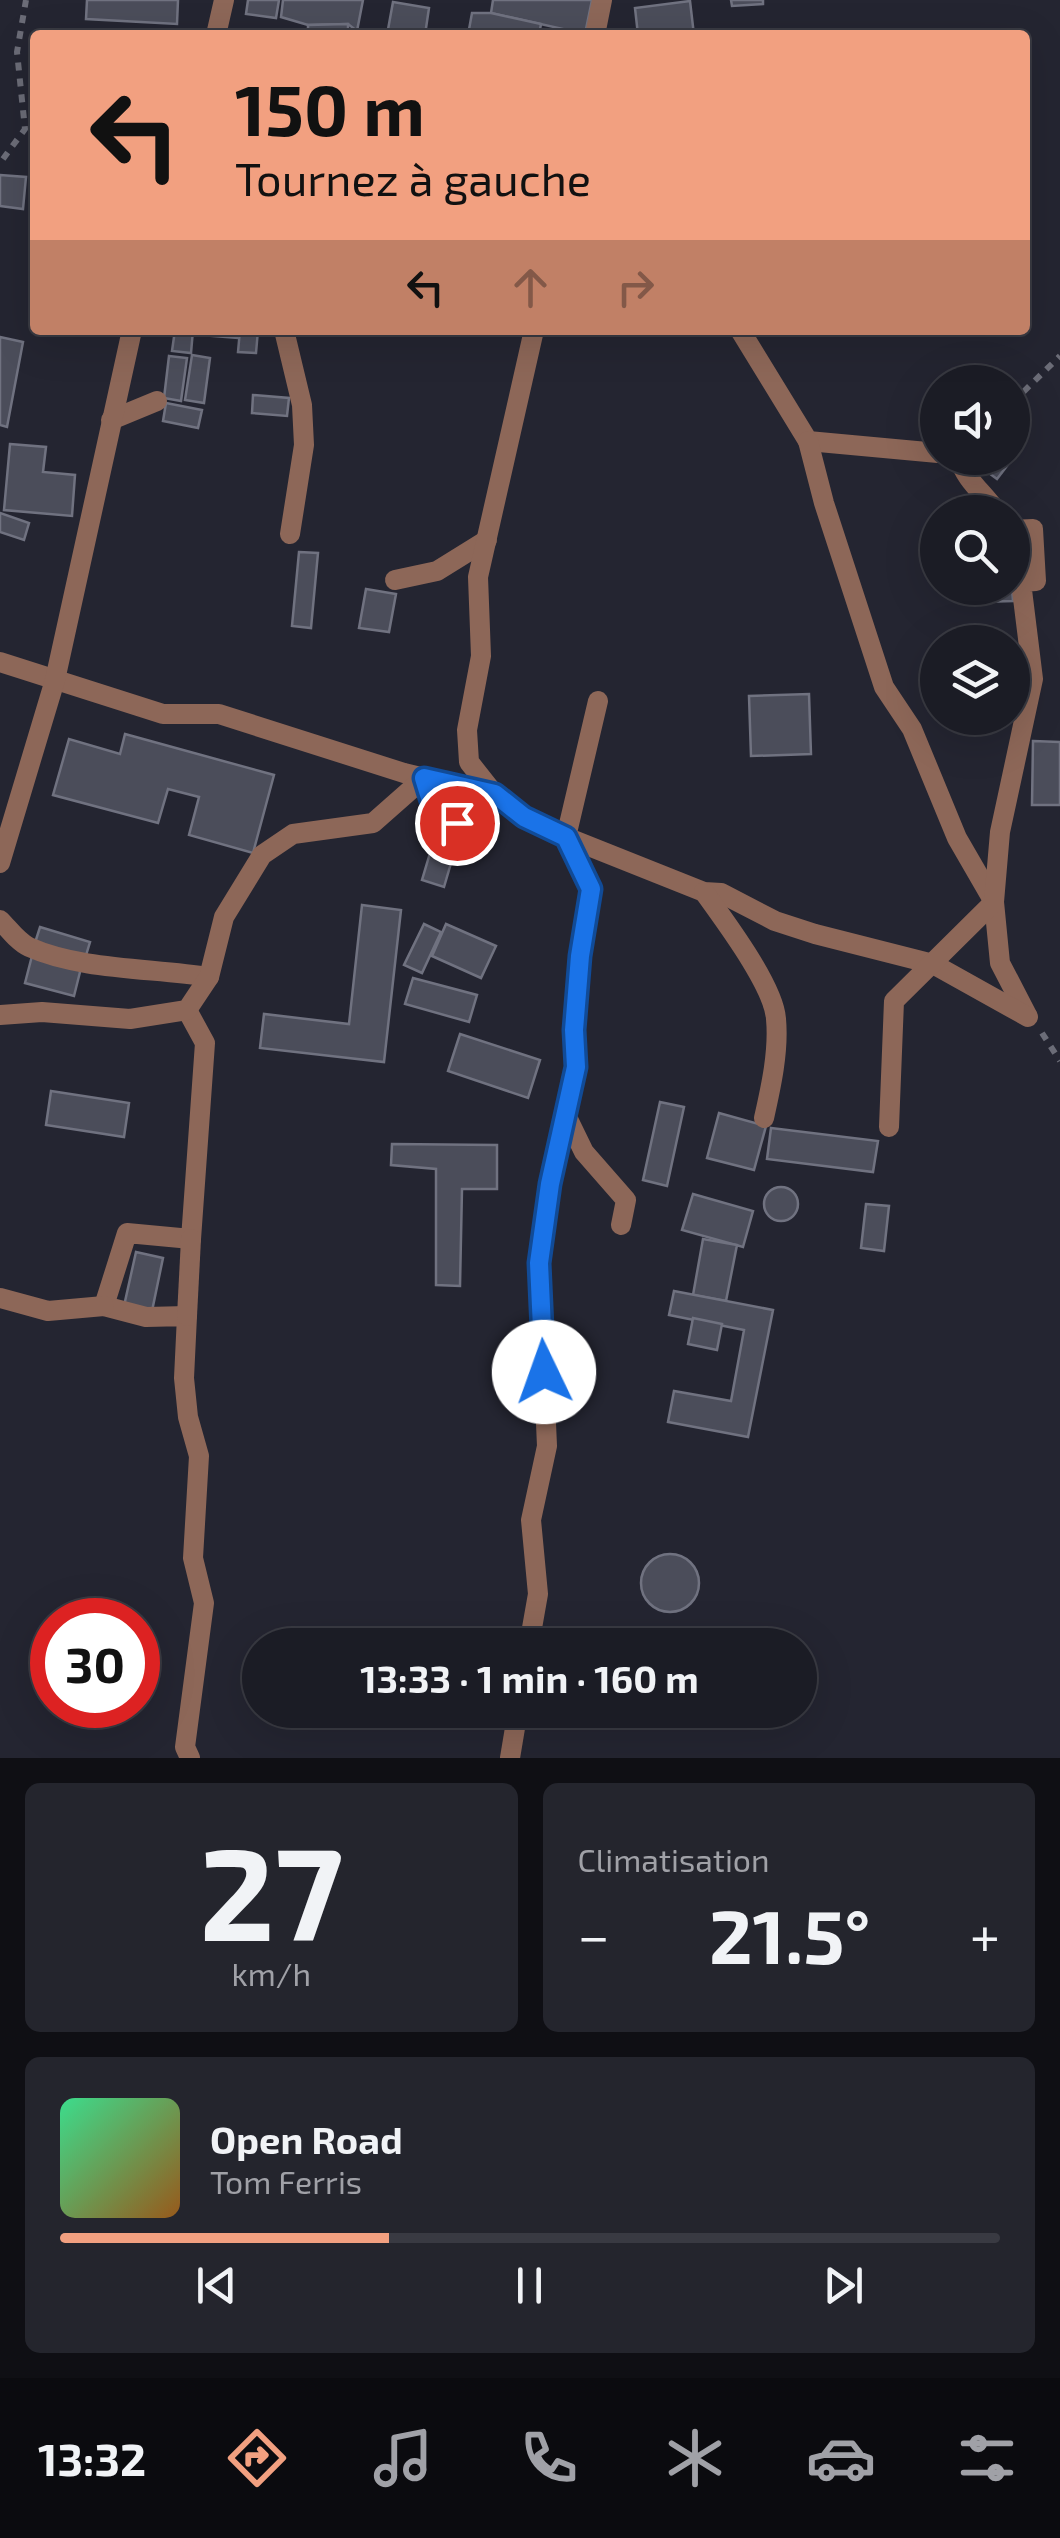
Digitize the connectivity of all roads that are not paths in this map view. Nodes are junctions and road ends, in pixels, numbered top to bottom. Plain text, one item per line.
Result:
1 (224, 0) edge
2 (602, 0) edge
3 (217, 30) edge
4 (597, 30) edge
5 (131, 335) edge
6 (285, 335) edge
7 (533, 335) edge
8 (743, 335) edge
9 (156, 402) dead end
10 (111, 420) junction
11 (808, 441) junction
12 (920, 451) edge
13 (964, 475) edge
14 (985, 495) edge
15 (1030, 529) edge
16 (290, 534) dead end
17 (487, 540) junction
18 (395, 580) dead end
19 (1030, 581) edge
20 (1024, 605) edge
21 (0, 662) edge
22 (55, 680) junction
23 (598, 701) dead end
24 (424, 778) junction
25 (495, 794) junction
26 (457, 823) dead end
27 (566, 837) junction
28 (0, 863) edge
29 (704, 892) junction
30 (994, 902) junction
31 (0, 920) edge
32 (933, 964) junction
33 (209, 977) junction
34 (187, 1010) junction
35 (0, 1015) edge
36 (566, 1115) junction
37 (764, 1118) dead end
38 (890, 1127) dead end
39 (622, 1225) dead end
40 (190, 1239) junction
41 (0, 1298) edge
42 (104, 1306) junction
43 (187, 1316) junction
44 (532, 1628) edge
45 (515, 1728) edge
46 (190, 1758) edge
47 (510, 1758) edge

1 - 3 street
2 - 4 street
5 - 10 street
6 - 16 street
7 - 17 street
8 - 11 street
9 - 10 street
10 - 22 street
11 - 12 street
11 - 30 street
13 - 14 street
15 - 19 street
17 - 18 street
17 - 25 street
20 - 30 street
21 - 22 street
22 - 24 street
22 - 28 street
23 - 27 street
24 - 25 street
24 - 26 street
24 - 33 street
25 - 27 street
27 - 29 street
27 - 36 street
29 - 32 street
29 - 37 street
30 - 32 street
30 - 32 street
31 - 33 street
32 - 38 street
33 - 34 street
34 - 35 street
34 - 40 street
36 - 39 street
36 - 44 street
40 - 42 street
40 - 43 street
41 - 42 street
42 - 43 street
43 - 46 street
45 - 47 street

